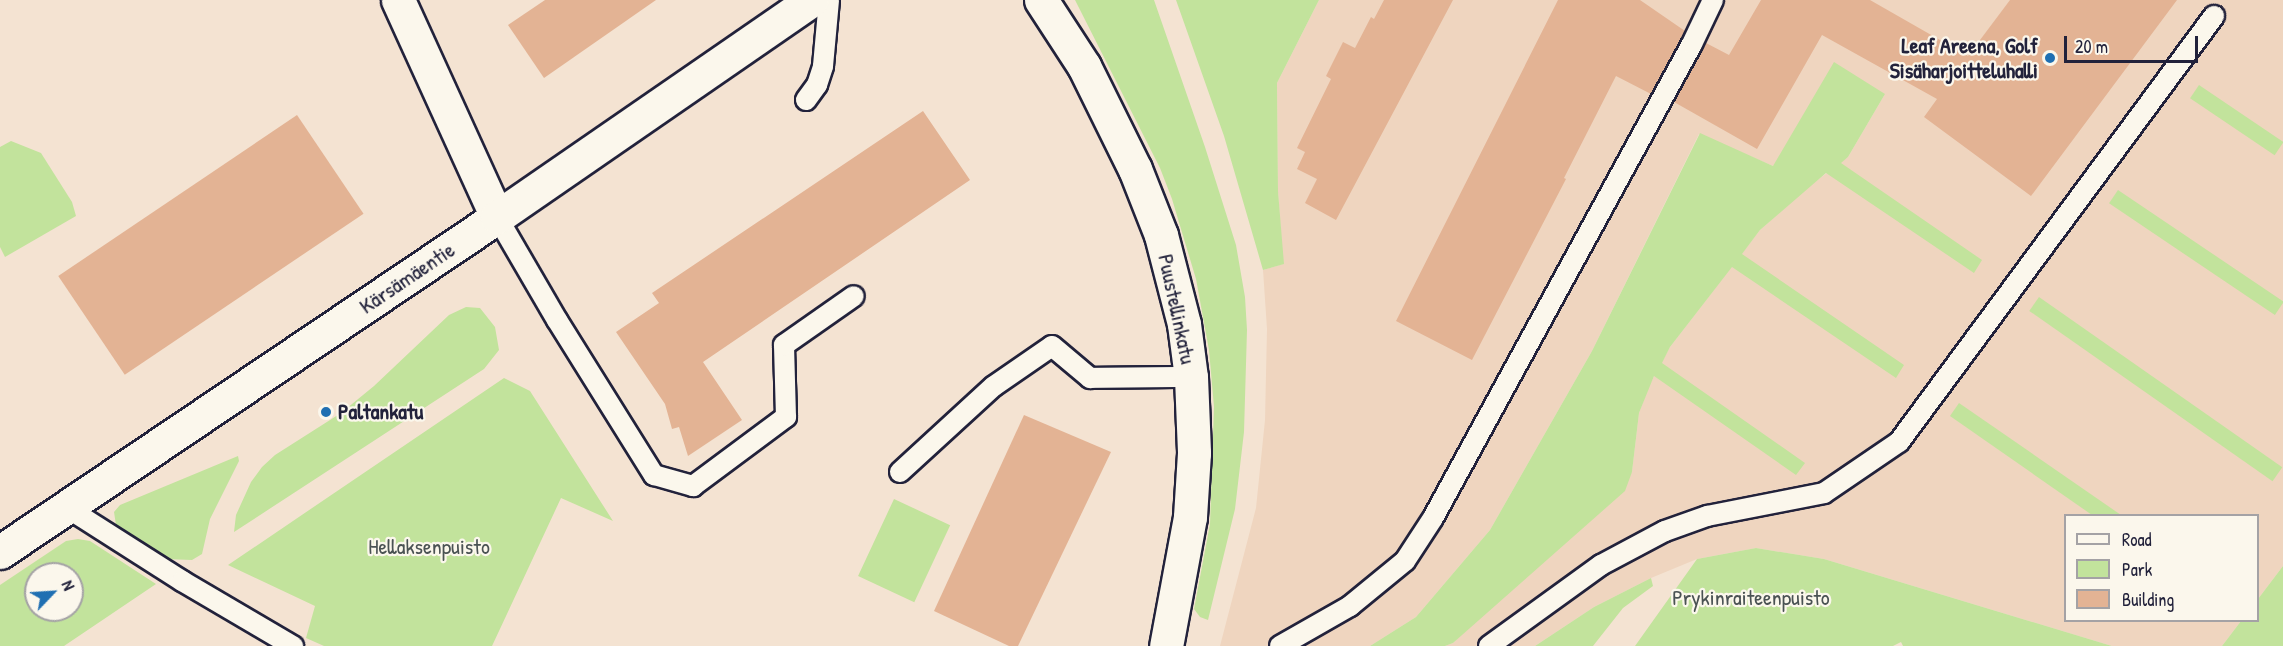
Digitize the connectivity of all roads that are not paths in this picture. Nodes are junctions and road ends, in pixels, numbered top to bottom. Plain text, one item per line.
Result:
1 (398, 0) edge
2 (811, 0) edge
3 (829, 0) edge
4 (1041, 0) edge
5 (1713, 0) edge
6 (2214, 16) dead end
7 (806, 100) dead end
8 (497, 218) junction
9 (854, 296) dead end
10 (1191, 377) junction
11 (900, 472) dead end
12 (66, 507) junction
13 (0, 552) edge
14 (293, 646) edge
15 (1166, 646) edge
16 (1280, 646) edge
17 (1489, 646) edge

1 - 8 street
2 - 8 street, Kärsämäentie
3 - 7 lane
4 - 10 street, Puustellinkatu
5 - 16 lane
6 - 17 lane
8 - 9 lane
8 - 12 street, Kärsämäentie
10 - 11 lane
10 - 15 street, Puustellinkatu
12 - 13 street, Kärsämäentie
12 - 14 lane

